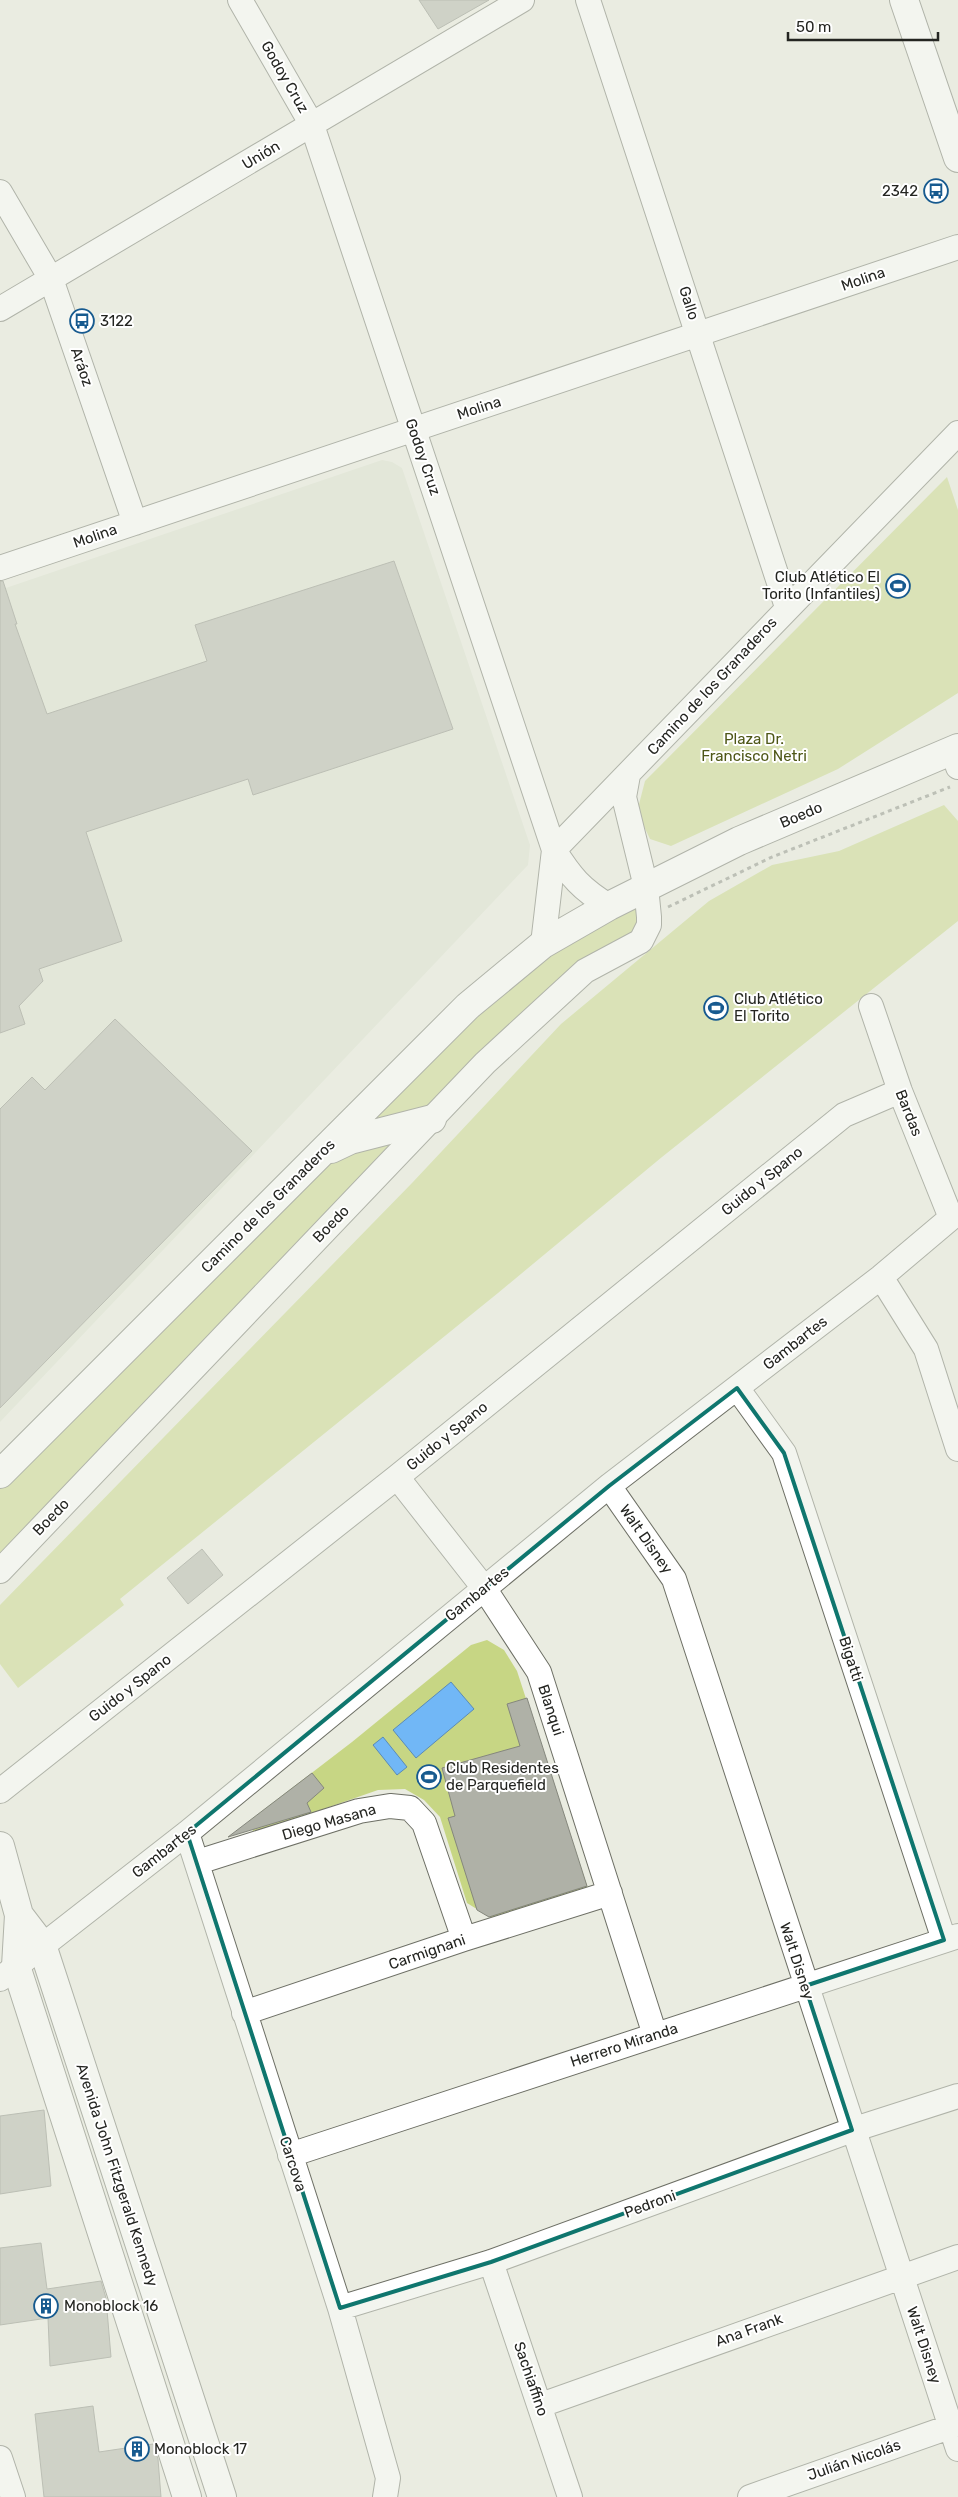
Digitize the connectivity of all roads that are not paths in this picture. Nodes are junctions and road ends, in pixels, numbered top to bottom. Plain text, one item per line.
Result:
1 (240, 0) edge
2 (522, 0) edge
3 (588, 0) edge
4 (904, 0) edge
5 (312, 124) junction
6 (958, 158) edge
7 (0, 192) edge
8 (958, 247) edge
9 (51, 279) junction
10 (0, 309) edge
11 (699, 334) junction
12 (414, 429) junction
13 (958, 433) edge
14 (136, 522) junction
15 (0, 568) edge
16 (787, 607) junction
17 (956, 755) edge
18 (628, 775) junction
19 (554, 850) junction
20 (646, 887) junction
21 (609, 906) junction
22 (543, 944) junction
23 (871, 1006) dead end
24 (900, 1091) junction
25 (432, 1119) junction
26 (319, 1155) junction
27 (954, 1217) edge
28 (881, 1277) junction
29 (737, 1388) junction
30 (958, 1449) edge
31 (0, 1474) edge
32 (397, 1477) junction
33 (609, 1486) junction
34 (0, 1570) edge
35 (484, 1588) junction
36 (0, 1791) edge
37 (187, 1833) junction
38 (0, 1846) edge
39 (198, 1862) junction
40 (610, 1894) junction
41 (19, 1915) junction
42 (951, 1938) edge
43 (464, 1939) junction
44 (42, 1945) junction
45 (8, 1972) edge
46 (805, 1986) junction
47 (244, 2013) junction
48 (655, 2035) junction
49 (958, 2096) edge
50 (852, 2130) junction
51 (290, 2155) junction
52 (958, 2257) edge
53 (491, 2262) junction
54 (901, 2276) junction
55 (340, 2308) junction
56 (540, 2405) junction
57 (954, 2425) edge
58 (958, 2449) edge
59 (0, 2458) edge
60 (10, 2496) edge
61 (186, 2497) edge
62 (222, 2497) edge
63 (385, 2497) edge
64 (570, 2497) edge
65 (750, 2497) edge

1 - 5 street, Godoy Cruz
2 - 5 street, Unión
3 - 11 street, Gallo
4 - 6 street
5 - 9 street, Unión
5 - 12 street, Godoy Cruz
7 - 9 street, Aráoz
8 - 11 street, Molina
9 - 10 street, Unión
9 - 14 street, Aráoz
11 - 12 street, Molina
11 - 16 street, Gallo
12 - 14 street, Molina
12 - 19 street, Godoy Cruz
13 - 16 street, Camino de los Granaderos
14 - 15 street, Molina
16 - 18 street, Camino de los Granaderos
17 - 20 street, Boedo
18 - 19 street, Camino de los Granaderos
18 - 20 street, Boedo
19 - 21 street, Godoy Cruz
19 - 22 street
20 - 21 street, Boedo
20 - 25 street, Boedo
21 - 22 street, Camino de los Granaderos
22 - 26 street, Camino de los Granaderos
23 - 24 street, Bardas
24 - 27 street, Bardas
24 - 32 street, Guido y Spano
25 - 26 street
25 - 34 street, Boedo
26 - 31 street, Camino de los Granaderos
27 - 28 street, Gambartes
28 - 29 street, Gambartes
28 - 30 street
29 - 33 street, Gambartes
29 - 42 street, Bigatti
32 - 35 street, Blanqui
32 - 36 street, Guido y Spano
33 - 35 street, Gambartes
33 - 46 street, Walt Disney
35 - 37 street, Gambartes
35 - 40 street, Blanqui
37 - 39 street, Carcova
37 - 44 street, Gambartes
38 - 41 street, Avenida John Fitzgerald Kennedy
39 - 43 street, Diego Masana
39 - 47 street, Carcova
40 - 43 street, Carmignani
40 - 48 street, Blanqui
41 - 44 street, Avenida John Fitzgerald Kennedy
41 - 45 street, Avenida John Fitzgerald Kennedy
42 - 46 street, Herrero Miranda
43 - 47 street, Carmignani
44 - 45 street, Gambartes
44 - 62 street, Avenida John Fitzgerald Kennedy
45 - 61 street, Avenida John Fitzgerald Kennedy
46 - 48 street, Herrero Miranda
46 - 50 street, Walt Disney
47 - 51 street, Carcova
48 - 51 street, Herrero Miranda
49 - 50 street, Pedroni
50 - 53 street, Pedroni
50 - 54 street, Walt Disney
51 - 55 street, Carcova
52 - 54 street, Ana Frank
53 - 55 street, Pedroni
53 - 56 street, Sachiaffino
54 - 56 street, Ana Frank
54 - 57 street, Walt Disney
55 - 63 street, Carcova
56 - 64 street, Sachiaffino
57 - 58 street, Walt Disney
57 - 65 street, Julián Nicolás
59 - 60 street

